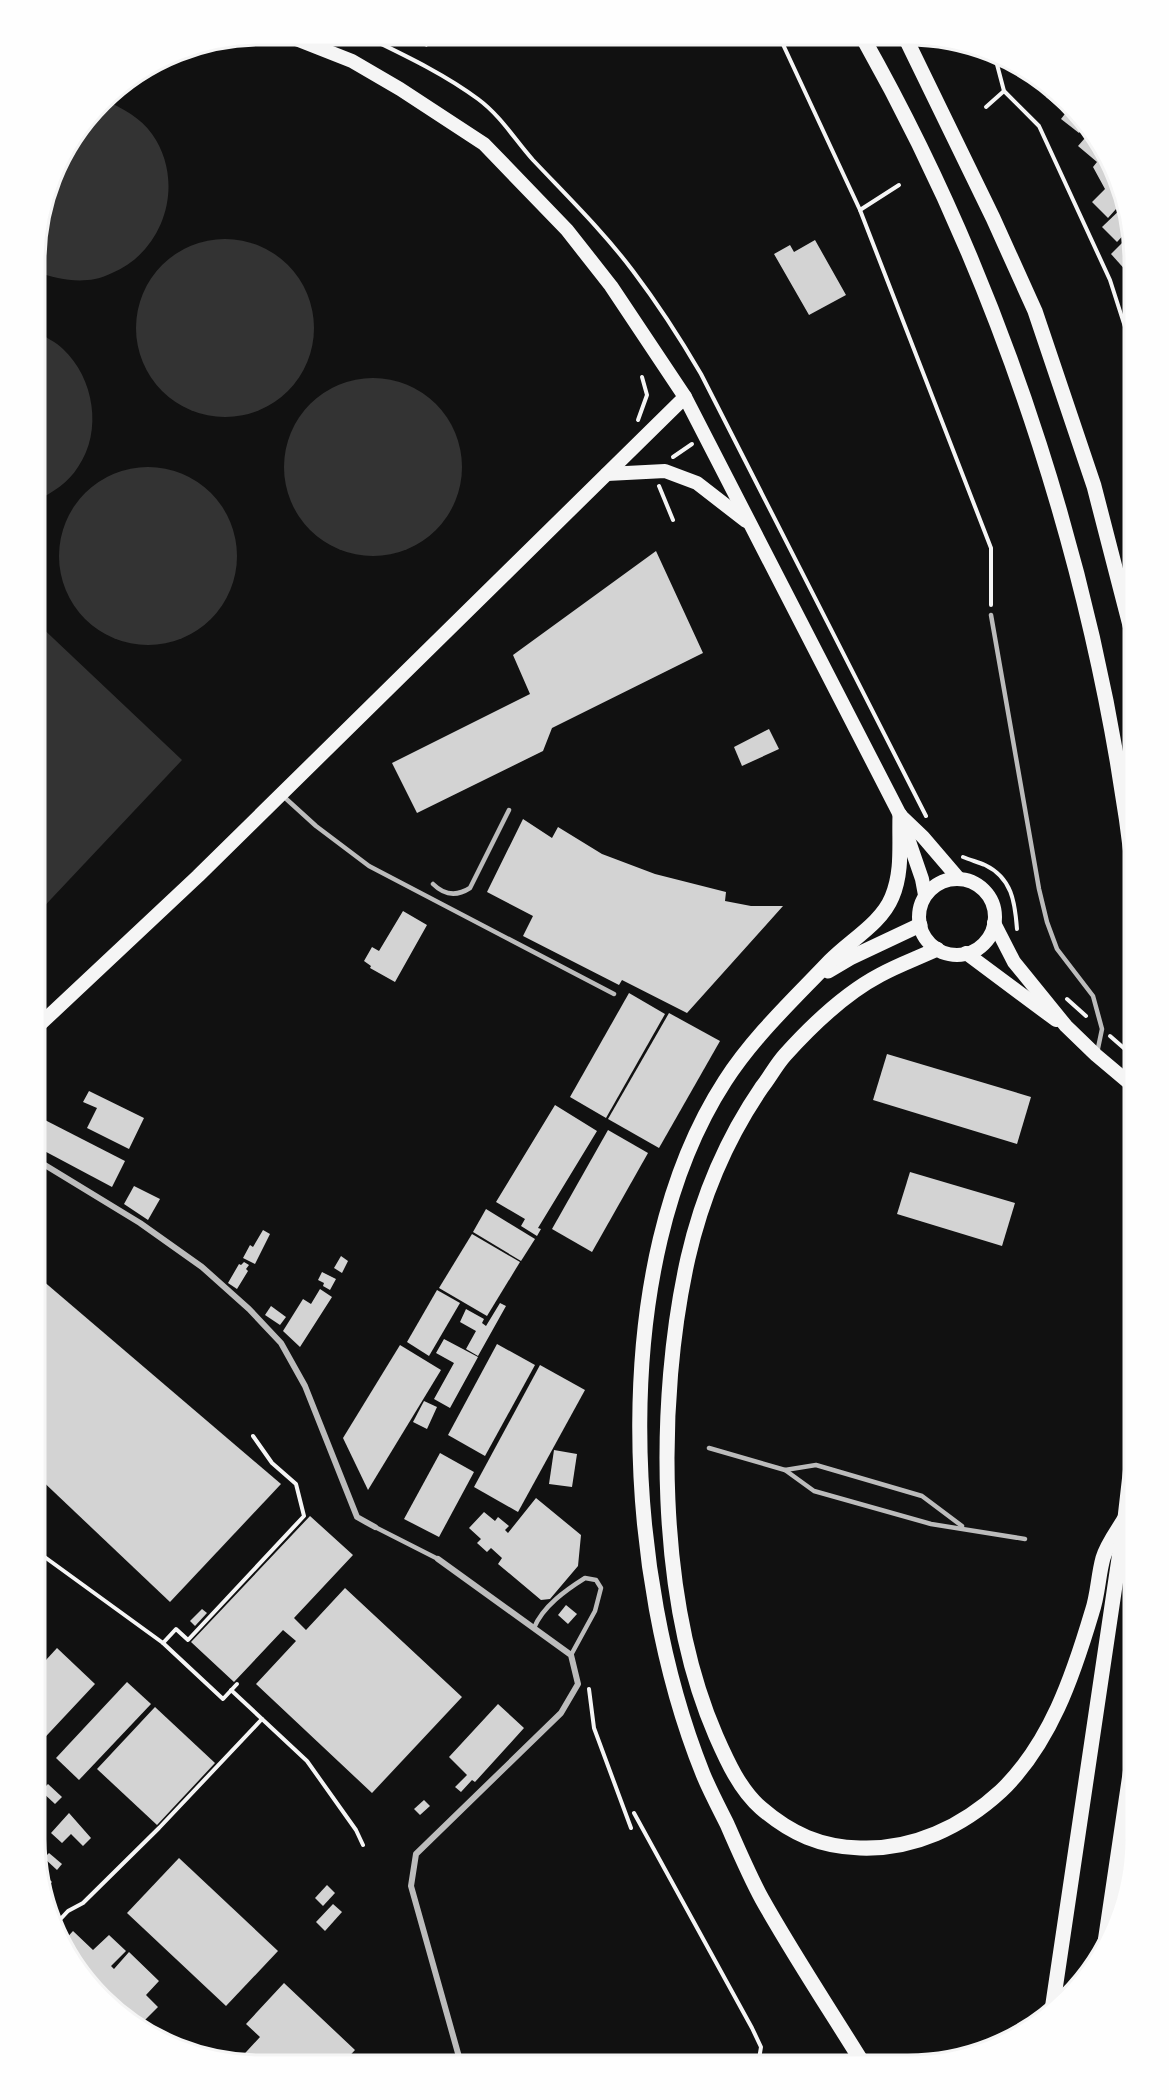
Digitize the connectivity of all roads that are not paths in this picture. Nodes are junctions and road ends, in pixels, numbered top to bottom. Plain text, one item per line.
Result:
1 (312, 45) edge
2 (867, 45) edge
3 (909, 45) edge
4 (685, 397) junction
5 (607, 474) junction
6 (750, 524) junction
7 (1124, 602) edge
8 (991, 615) road end
9 (1124, 791) edge
10 (280, 794) junction
11 (509, 810) dead end
12 (900, 815) junction
13 (958, 879) junction
14 (433, 884) dead end
15 (926, 895) junction
16 (994, 923) junction
17 (920, 925) junction
18 (937, 949) junction
19 (966, 953) junction
20 (815, 979) junction
21 (614, 994) dead end
22 (45, 1020) edge
23 (1066, 1026) junction
24 (1096, 1055) junction
25 (1124, 1079) edge
26 (45, 1165) edge
27 (709, 1448) dead end
28 (785, 1470) junction
29 (1124, 1520) edge
30 (1124, 1525) edge
31 (375, 1527) joint
32 (964, 1528) junction
33 (1024, 1539) dead end
34 (438, 1559) joint
35 (534, 1628) junction
36 (572, 1655) junction
37 (1124, 1815) edge
38 (1108, 1922) edge
39 (1054, 1998) edge
40 (458, 2055) edge
41 (858, 2055) edge

1 - 4 main road
2 - 9 highway
3 - 7 highway
4 - 5 main road
4 - 6 main road
5 - 6 main road
5 - 10 main road
6 - 12 main road
8 - 24 lane
10 - 21 lane
10 - 22 main road
11 - 14 lane
12 - 13 main road
12 - 15 main road
12 - 20 highway
13 - 15 main road
13 - 16 main road
15 - 17 main road
16 - 19 main road
16 - 23 main road
17 - 18 main road
17 - 20 highway
18 - 19 main road
18 - 29 highway
19 - 23 main road
20 - 41 highway
23 - 24 main road
24 - 25 main road
26 - 31 street
27 - 28 lane
28 - 32 lane
28 - 32 lane
30 - 39 highway
31 - 34 lane
32 - 33 lane
34 - 35 street
35 - 36 street
35 - 36 lane
36 - 40 street
37 - 38 highway

